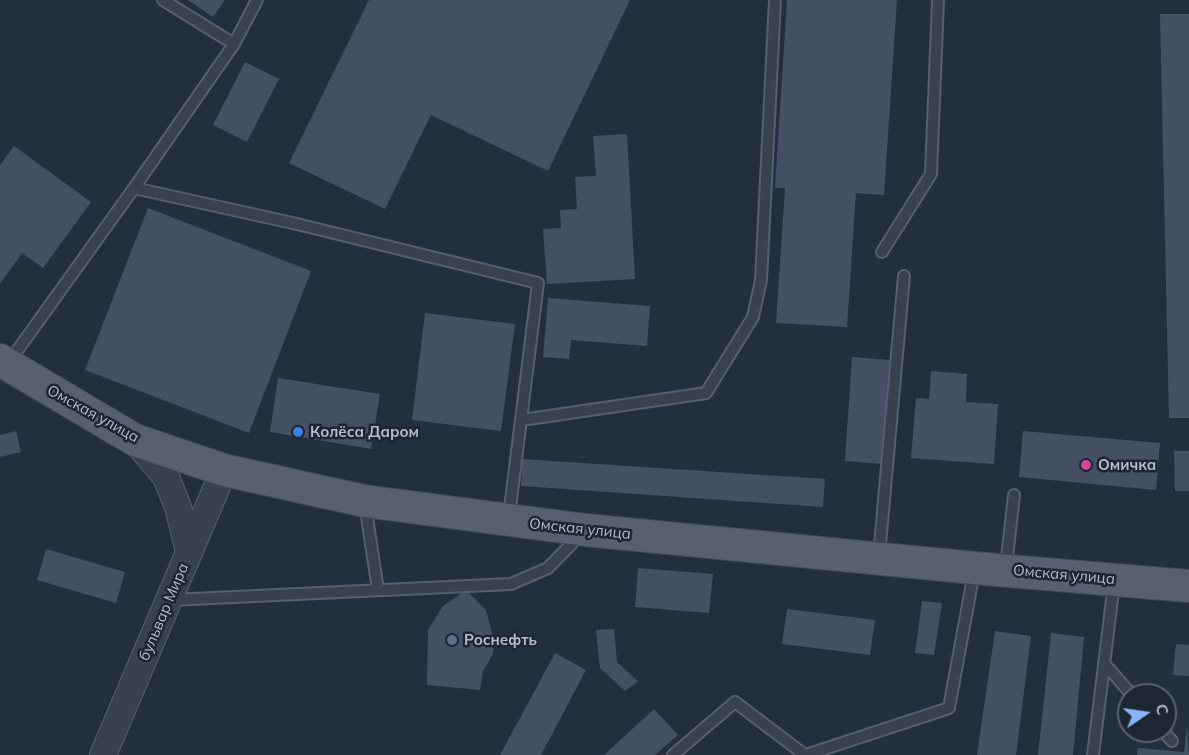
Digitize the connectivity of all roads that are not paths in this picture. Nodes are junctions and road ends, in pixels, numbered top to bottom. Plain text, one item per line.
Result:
1 (164, 0) edge
2 (257, 0) edge
3 (775, 0) edge
4 (938, 0) edge
5 (234, 44) junction
6 (134, 188) junction
7 (882, 252) dead end
8 (904, 276) dead end
9 (3, 362) edge
10 (522, 420) junction
11 (135, 440) junction
12 (224, 470) junction
13 (1014, 495) dead end
14 (364, 501) junction
15 (509, 521) junction
16 (586, 530) junction
17 (189, 552) junction
18 (878, 559) junction
19 (974, 568) junction
20 (1006, 571) junction
21 (1114, 579) junction
22 (1189, 586) edge
23 (378, 590) junction
24 (168, 600) junction
25 (1104, 663) junction
26 (1122, 683) edge
27 (104, 755) edge
28 (673, 755) edge
29 (806, 755) edge
30 (1093, 755) edge

1 - 5 lane
2 - 5 lane
3 - 10 lane
4 - 7 lane
5 - 6 lane
6 - 9 lane
6 - 10 lane
8 - 18 lane
9 - 11 main road, Омская улица
10 - 15 lane
11 - 12 main road, Омская улица
11 - 17 street
12 - 14 main road, Омская улица
12 - 17 street, бульвар Мира
13 - 20 lane
14 - 15 main road, Омская улица
14 - 23 lane
15 - 16 main road, Омская улица
16 - 18 main road, Омская улица
16 - 23 lane
17 - 24 street, бульвар Мира
18 - 19 main road, Омская улица
19 - 20 main road, Омская улица
19 - 29 lane
20 - 21 main road, Омская улица
21 - 22 main road, Омская улица
21 - 25 lane
23 - 24 lane
24 - 27 street, бульвар Мира
25 - 26 lane
25 - 30 lane
28 - 29 lane

